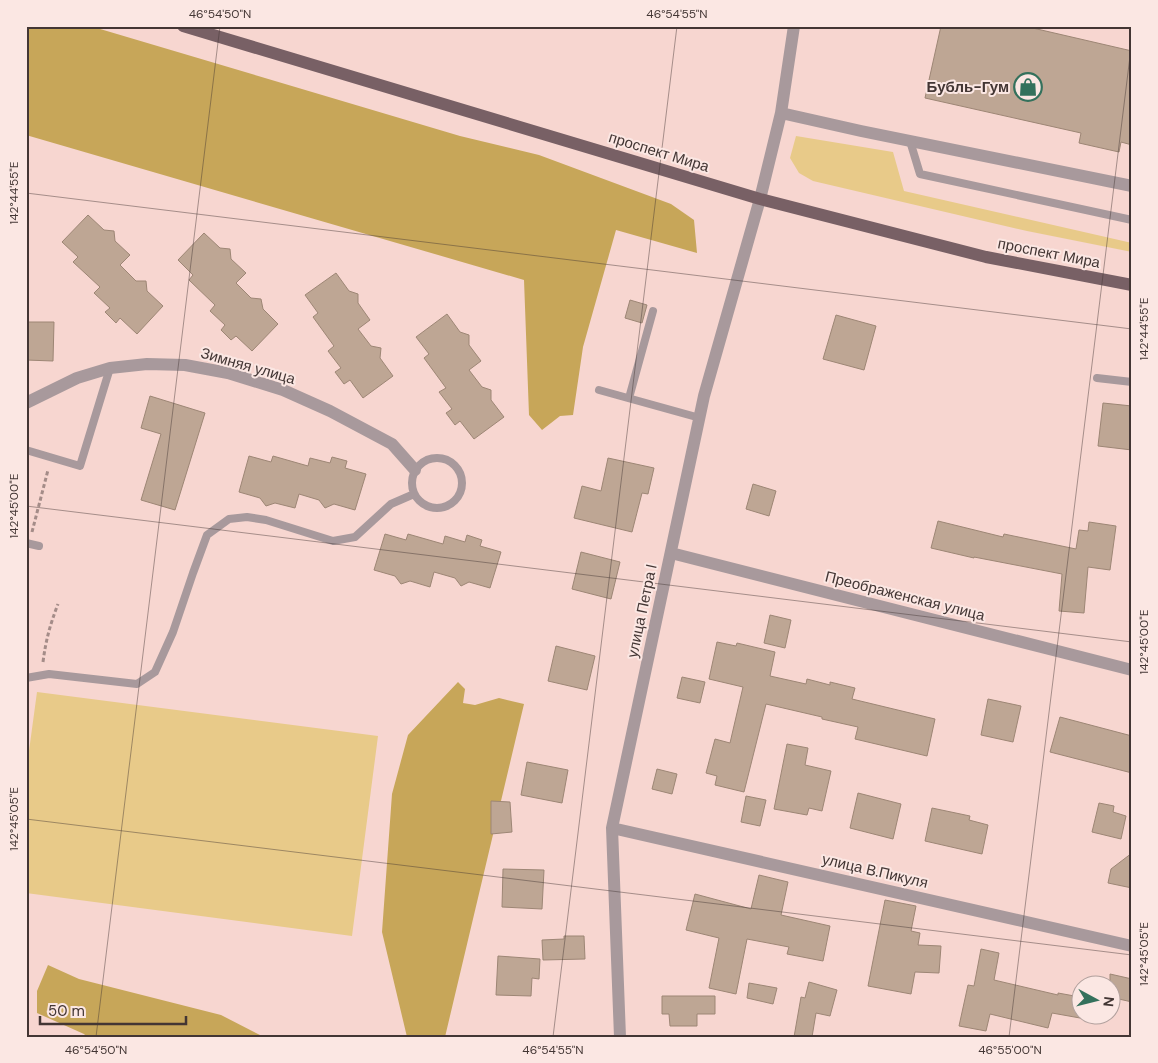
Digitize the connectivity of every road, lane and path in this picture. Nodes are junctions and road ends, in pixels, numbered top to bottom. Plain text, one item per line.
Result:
1 (183, 26) edge
2 (794, 26) edge
3 (781, 113) junction
4 (910, 141) junction
5 (1132, 186) edge
6 (760, 199) junction
7 (1132, 220) edge
8 (1132, 285) edge
9 (653, 311) dead end
10 (110, 368) junction
11 (1097, 378) dead end
12 (1132, 382) edge
13 (599, 390) dead end
14 (629, 398) junction
15 (26, 402) edge
16 (700, 418) junction
17 (26, 450) edge
18 (53, 457) junction
19 (415, 470) junction
20 (414, 494) junction
21 (27, 544) edge
22 (39, 546) dead end
23 (671, 553) junction
24 (58, 604) dead end
25 (1132, 670) edge
26 (42, 675) junction
27 (26, 678) edge
28 (612, 828) junction
29 (1132, 946) edge
30 (620, 1037) edge

1 - 6 main road, проспект Мира
2 - 3 street, улица Петра I
3 - 4 street
3 - 6 street, улица Петра I
4 - 5 street
4 - 7 lane
6 - 8 main road, проспект Мира
6 - 16 street, улица Петра I
9 - 14 lane
10 - 15 street, Зимняя улица
10 - 18 lane
10 - 19 street, Зимняя улица
11 - 12 lane
13 - 14 lane
14 - 16 lane
16 - 23 street, улица Петра I
17 - 18 lane
18 - 21 path
19 - 20 lane
19 - 20 lane
20 - 26 lane
21 - 22 lane
23 - 25 street, Преображенская улица
23 - 28 street, улица Петра I
24 - 26 path
26 - 27 lane
28 - 29 street, улица В.Пикуля
28 - 30 street, улица Петра I

